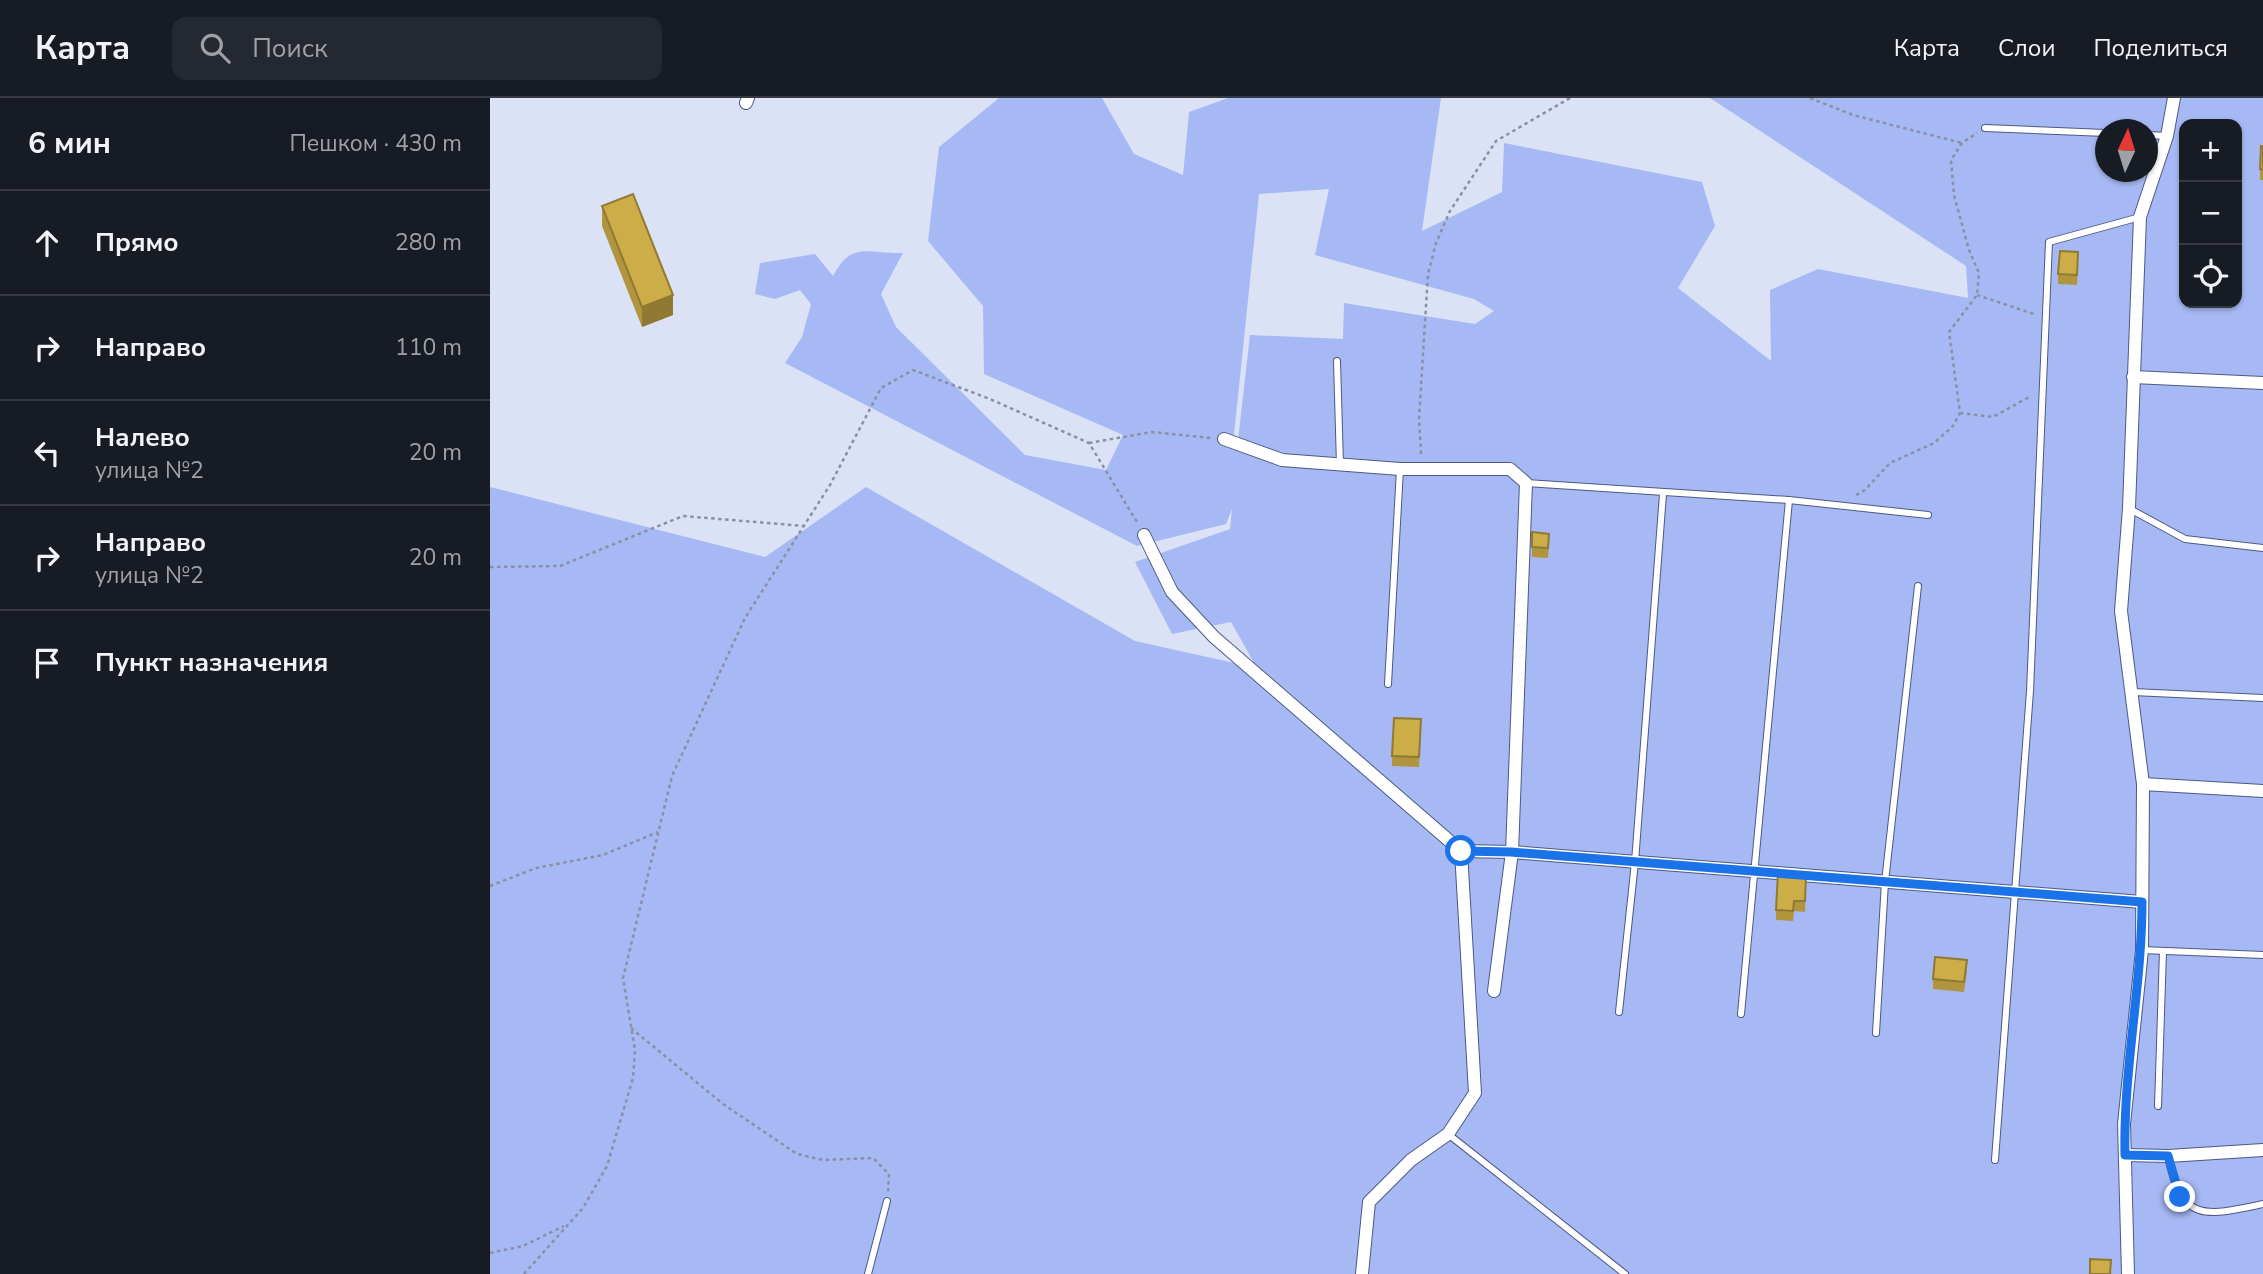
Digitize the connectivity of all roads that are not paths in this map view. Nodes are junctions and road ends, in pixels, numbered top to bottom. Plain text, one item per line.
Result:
1 (2175, 98) edge
2 (1984, 128) road end
3 (2095, 133) edge
4 (2158, 136) edge
5 (2167, 136) junction
6 (2140, 217) junction
7 (1337, 361) dead end
8 (2133, 377) junction
9 (2263, 383) edge
10 (1224, 439) road end
11 (1340, 465) junction
12 (1400, 470) junction
13 (1526, 483) junction
14 (1663, 494) junction
15 (1789, 500) junction
16 (2129, 508) junction
17 (1928, 515) dead end
18 (1144, 535) road end
19 (2263, 548) edge
20 (1918, 586) dead end
21 (1388, 684) dead end
22 (2133, 692) junction
23 (2263, 698) edge
24 (2143, 784) junction
25 (2263, 792) edge
26 (1461, 851) junction
27 (1511, 852) junction
28 (1635, 862) junction
29 (1755, 872) junction
30 (1885, 882) junction
31 (2014, 891) junction
32 (2142, 902) junction
33 (2142, 950) junction
34 (2163, 951) junction
35 (2263, 955) edge
36 (1494, 991) dead end
37 (1619, 1012) dead end
38 (1741, 1014) dead end
39 (1875, 1033) dead end
40 (2158, 1106) dead end
41 (1448, 1134) junction
42 (2263, 1150) edge
43 (2125, 1155) junction
44 (2168, 1156) junction
45 (1996, 1160) dead end
46 (887, 1201) road end
47 (2263, 1204) edge
48 (868, 1274) edge
49 (1362, 1274) edge
50 (1625, 1274) edge
51 (2128, 1274) edge

1 - 5 street
2 - 3 lane
4 - 5 lane
5 - 6 street
6 - 8 street
6 - 31 lane
7 - 11 lane
8 - 9 street
8 - 16 street
10 - 11 street
11 - 12 street
12 - 13 street
12 - 21 lane
13 - 14 lane
13 - 27 street
14 - 15 lane
14 - 28 lane
15 - 17 lane
15 - 29 lane
16 - 19 lane
16 - 22 street
18 - 26 street
20 - 30 lane
22 - 23 lane
22 - 24 street
24 - 25 street
24 - 32 street
26 - 27 street
26 - 41 street
27 - 28 street
27 - 36 street
28 - 29 street
28 - 37 lane
29 - 30 street
29 - 38 lane
30 - 31 street
30 - 39 lane
31 - 32 street
31 - 45 lane
32 - 33 street
33 - 34 lane
33 - 43 street
34 - 35 lane
34 - 40 lane
41 - 49 street
41 - 50 lane
42 - 44 street
43 - 44 street
43 - 51 street
44 - 47 lane
46 - 48 lane

